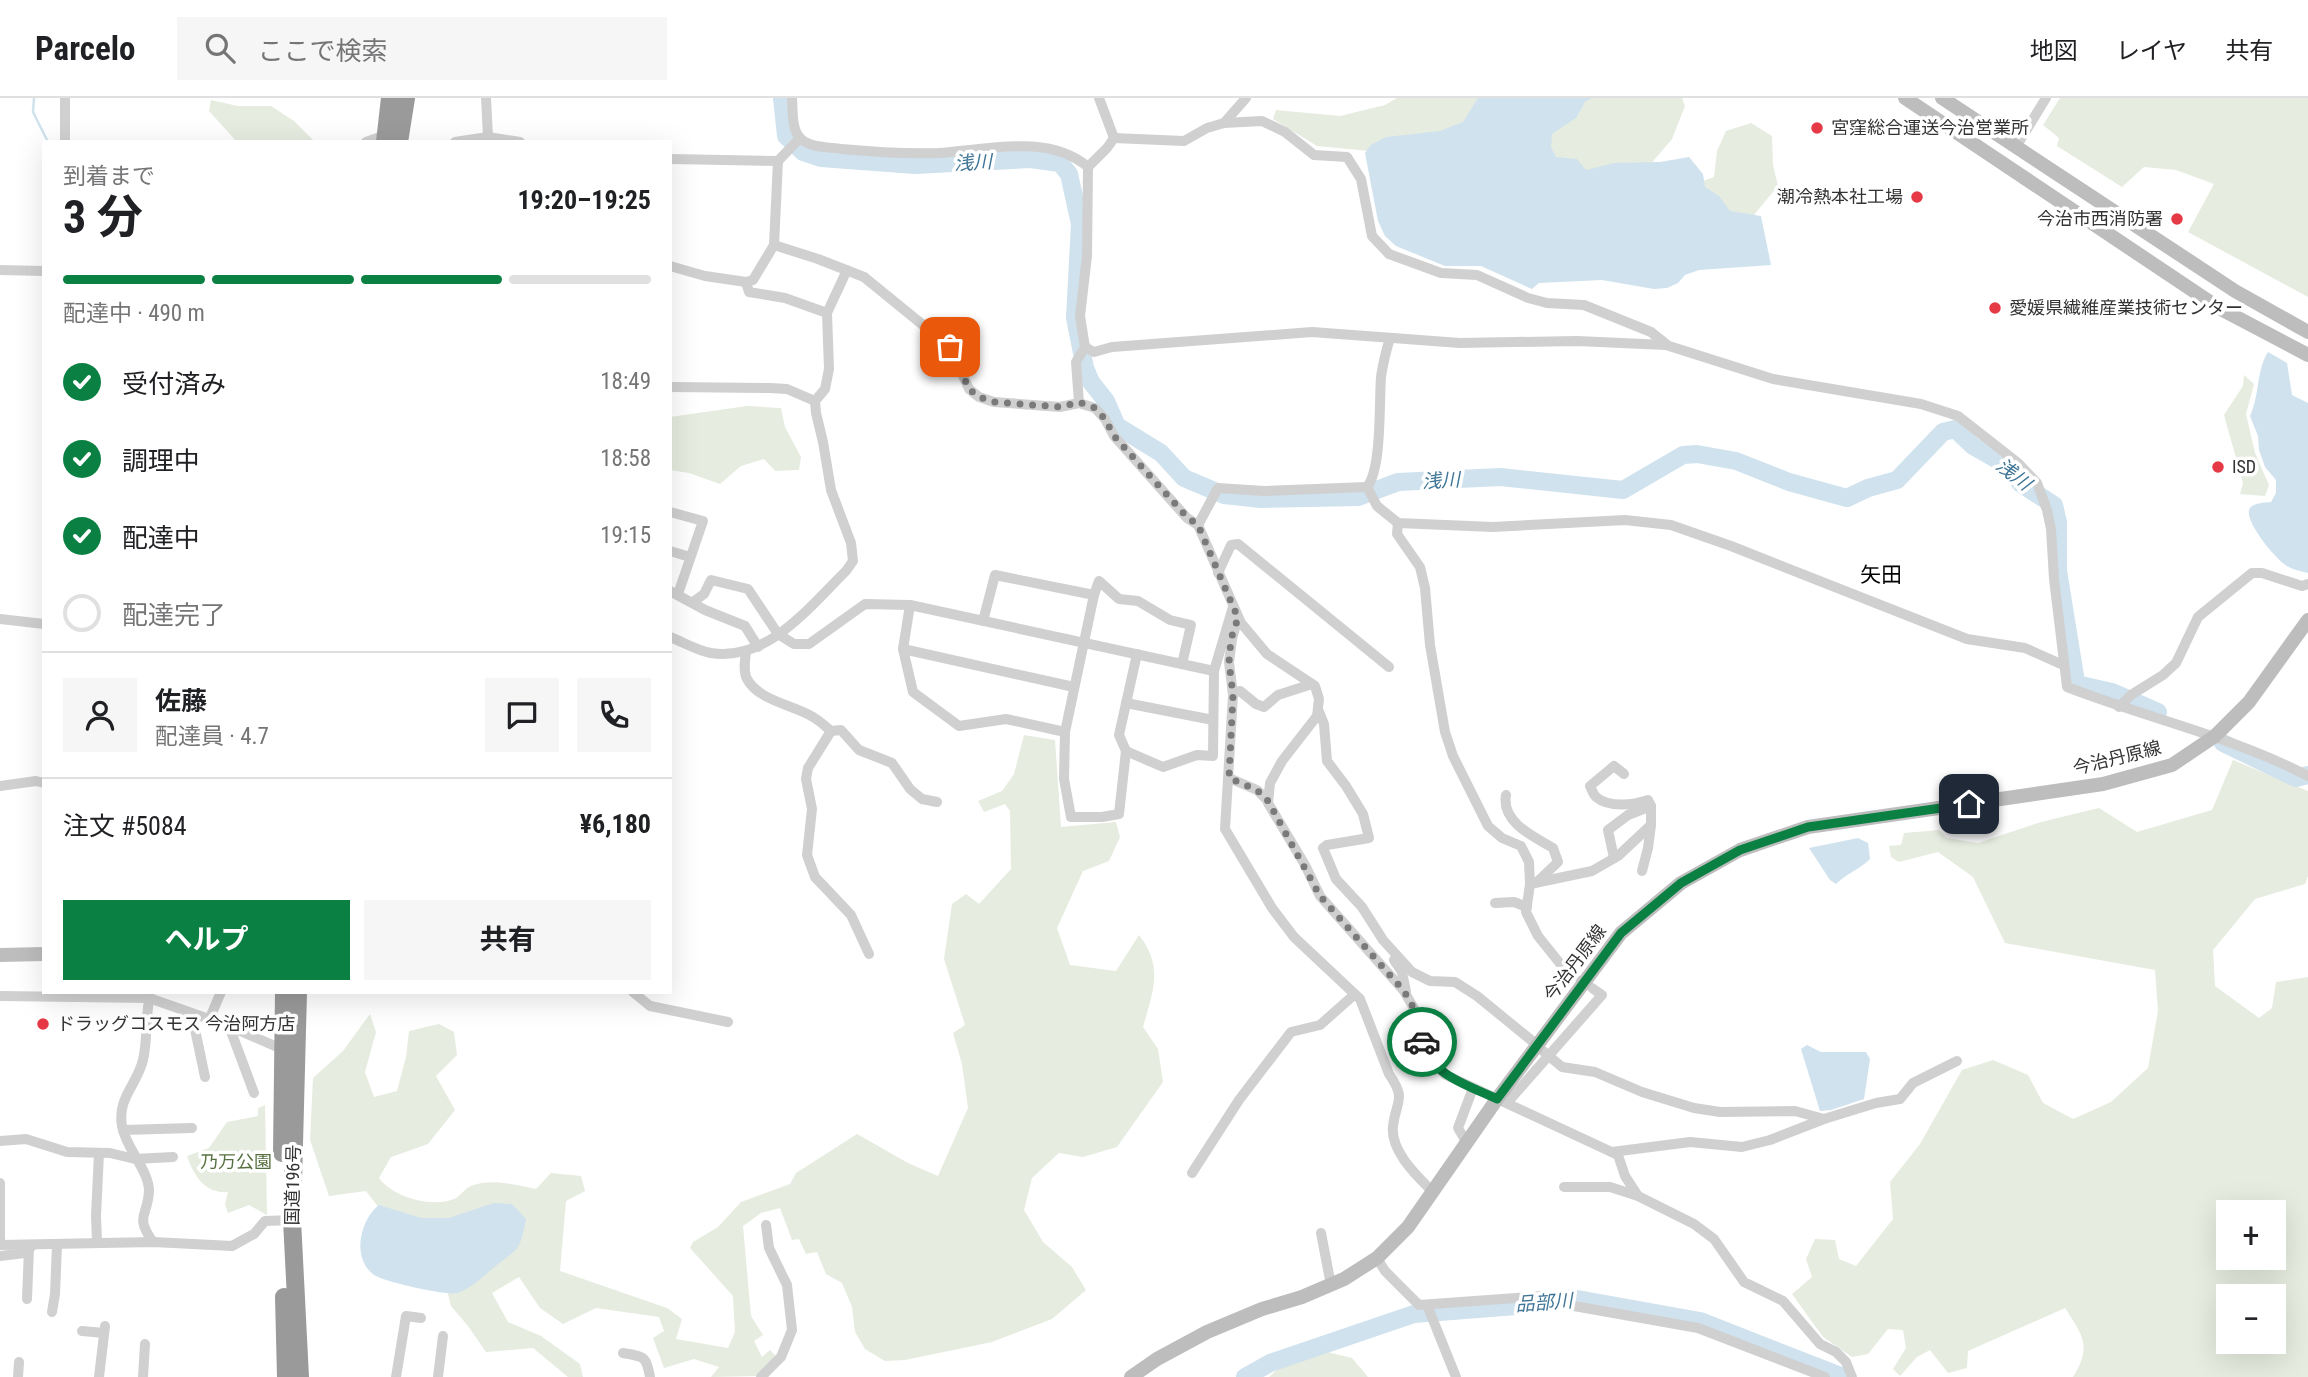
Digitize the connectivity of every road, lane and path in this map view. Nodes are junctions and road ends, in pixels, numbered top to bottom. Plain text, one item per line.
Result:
1 (65, 98) edge
2 (390, 98) edge
3 (406, 98) edge
4 (486, 98) edge
5 (792, 98) edge
6 (1099, 98) edge
7 (1246, 98) edge
8 (1905, 98) edge
9 (1942, 98) edge
10 (2046, 98) edge
11 (1224, 123) junction
12 (488, 136) junction
13 (800, 138) junction
14 (1114, 138) junction
15 (390, 139) edge
16 (65, 140) edge
17 (466, 140) edge
18 (509, 140) edge
19 (2016, 147) junction
20 (672, 159) edge
21 (778, 161) junction
22 (1088, 167) junction
23 (774, 245) junction
24 (672, 267) edge
25 (0, 270) edge
26 (846, 270) junction
27 (42, 271) edge
28 (746, 282) junction
29 (827, 313) junction
30 (2308, 332) edge
31 (1391, 338) junction
32 (1667, 345) junction
33 (1085, 347) junction
34 (2308, 355) edge
35 (672, 387) edge
36 (816, 401) junction
37 (1079, 402) junction
38 (1367, 487) junction
39 (672, 513) edge
40 (1398, 523) junction
41 (1198, 525) junction
42 (672, 552) edge
43 (690, 557) junction
44 (1218, 573) junction
45 (2308, 584) edge
46 (674, 592) edge
47 (1094, 594) junction
48 (693, 602) junction
49 (910, 605) junction
50 (1233, 607) junction
51 (1238, 618) junction
52 (0, 619) edge
53 (2308, 620) edge
54 (983, 621) junction
55 (42, 624) edge
56 (778, 634) junction
57 (672, 638) edge
58 (1083, 642) junction
59 (758, 647) junction
60 (903, 649) junction
61 (746, 652) junction
62 (1137, 654) junction
63 (1182, 664) junction
64 (2063, 665) junction
65 (1389, 667) dead end
66 (1214, 671) junction
67 (1312, 684) junction
68 (1074, 687) junction
69 (1233, 692) junction
70 (1126, 702) junction
71 (2119, 707) junction
72 (1318, 709) junction
73 (1213, 720) junction
74 (831, 731) junction
75 (1065, 732) junction
76 (2216, 736) junction
77 (1126, 751) junction
78 (1624, 774) dead end
79 (2308, 776) edge
80 (1229, 778) junction
81 (42, 783) edge
82 (0, 786) edge
83 (1506, 795) dead end
84 (1268, 801) junction
85 (937, 802) dead end
86 (1651, 806) junction
87 (1651, 825) junction
88 (1614, 858) junction
89 (1642, 871) dead end
90 (1534, 884) junction
91 (1496, 903) dead end
92 (1527, 906) junction
93 (1383, 940) junction
94 (42, 954) edge
95 (869, 954) dead end
96 (0, 955) edge
97 (1575, 976) dead end
98 (1592, 988) dead end
99 (219, 994) edge
100 (284, 994) edge
101 (298, 994) edge
102 (635, 994) edge
103 (1355, 994) junction
104 (150, 995) edge
105 (1407, 995) junction
106 (0, 996) edge
107 (192, 1015) junction
108 (209, 1020) junction
109 (728, 1022) dead end
110 (229, 1026) junction
111 (1531, 1040) dead end
112 (289, 1052) junction
113 (1546, 1054) junction
114 (1957, 1061) dead end
115 (205, 1077) dead end
116 (1473, 1088) junction
117 (254, 1093) dead end
118 (1502, 1101) junction
119 (1824, 1119) junction
120 (192, 1128) dead end
121 (123, 1130) junction
122 (0, 1141) edge
123 (1467, 1143) junction
124 (1612, 1152) junction
125 (99, 1153) junction
126 (173, 1157) dead end
127 (135, 1159) junction
128 (1192, 1173) dead end
129 (0, 1183) edge
130 (1564, 1187) dead end
131 (1433, 1192) junction
132 (1638, 1196) junction
133 (286, 1220) junction
134 (766, 1225) dead end
135 (1321, 1233) dead end
136 (97, 1242) junction
137 (153, 1242) junction
138 (57, 1245) junction
139 (31, 1247) junction
140 (0, 1256) edge
141 (1377, 1258) junction
142 (1331, 1284) junction
143 (27, 1299) dead end
144 (1427, 1305) junction
145 (52, 1312) dead end
146 (421, 1318) dead end
147 (82, 1331) dead end
148 (443, 1336) dead end
149 (145, 1344) dead end
150 (623, 1353) dead end
151 (19, 1362) dead end
152 (1793, 1365) junction
153 (18, 1377) edge
154 (99, 1377) edge
155 (143, 1377) edge
156 (286, 1377) edge
157 (300, 1377) edge
158 (396, 1377) edge
159 (438, 1377) edge
160 (650, 1377) edge
161 (761, 1377) edge
162 (1131, 1377) edge
163 (1456, 1377) edge
164 (1787, 1377) edge
165 (1825, 1377) edge
166 (1852, 1377) edge

1 - 16 street
2 - 15 highway
3 - 15 highway
4 - 12 street
5 - 13 street
6 - 14 street
7 - 11 street
8 - 34 main road
9 - 19 main road
10 - 19 street
11 - 14 street
11 - 32 street
12 - 17 street
12 - 18 street
13 - 21 street
13 - 22 street
14 - 22 street
19 - 30 main road
20 - 21 street
21 - 23 street
22 - 33 street
23 - 26 street
23 - 28 street
24 - 28 street
25 - 27 street
26 - 29 street
26 - 37 street
28 - 29 street
29 - 36 street
31 - 32 street
31 - 33 street
31 - 38 street
32 - 64 street
33 - 37 street
35 - 36 street
36 - 56 street
37 - 41 street
38 - 40 street
38 - 41 street
39 - 43 street
40 - 64 street
40 - 90 street
41 - 44 street
42 - 43 street
43 - 46 street
44 - 50 street
44 - 65 street
45 - 71 street
46 - 48 street
47 - 54 street
47 - 58 street
47 - 63 street
48 - 56 street
48 - 59 street
49 - 54 street
49 - 56 street
49 - 60 street
50 - 51 street
50 - 66 street
51 - 67 street
51 - 69 street
52 - 55 street
53 - 76 main road, 今治丹原線
54 - 58 street
56 - 59 street
57 - 61 street
58 - 62 street
58 - 68 street
59 - 61 street
60 - 68 street
60 - 75 street
61 - 74 street
62 - 63 street
62 - 70 street
63 - 66 street
64 - 71 street
66 - 73 street
67 - 69 street
67 - 72 street
68 - 75 street
69 - 80 street
70 - 73 street
70 - 77 street
71 - 76 street
72 - 84 street
72 - 93 street
73 - 77 street
74 - 85 street
74 - 95 street
75 - 77 street
76 - 79 street
76 - 118 main road, 今治丹原線
78 - 86 street
80 - 84 street
80 - 103 street
81 - 82 street
83 - 90 street
84 - 105 street
86 - 87 street
86 - 88 street
87 - 88 street
87 - 89 street
88 - 90 street
90 - 92 street
91 - 92 street
92 - 97 street
93 - 105 street
93 - 111 street
94 - 96 main road
98 - 113 street
99 - 108 street
100 - 112 highway, 国道196号
101 - 112 highway, 国道196号
102 - 109 street
103 - 128 street
103 - 131 street
104 - 106 street
104 - 107 street
104 - 121 street
105 - 116 street
107 - 108 street
107 - 115 street
108 - 110 street
110 - 112 street
110 - 117 street
112 - 133 highway, 国道196号
113 - 118 street
113 - 119 street
114 - 119 street
116 - 118 street
116 - 123 street
118 - 123 main road, 今治丹原線
118 - 124 street
119 - 124 street
120 - 121 street
121 - 127 street
122 - 125 street
123 - 131 main road, 今治丹原線
124 - 132 street
125 - 127 street
125 - 136 street
126 - 127 street
127 - 137 street
129 - 139 street
130 - 132 street
131 - 141 main road, 今治丹原線
132 - 166 street
133 - 137 street
133 - 156 highway, 国道196号
133 - 157 highway, 国道196号
134 - 161 street
135 - 142 street
136 - 137 street
136 - 138 street
138 - 139 street
138 - 145 street
139 - 140 street
139 - 143 street
141 - 142 main road, 今治丹原線
141 - 144 street
142 - 162 main road, 今治丹原線
144 - 152 street
144 - 163 street
146 - 158 street
147 - 154 street
148 - 159 street
149 - 155 street
150 - 160 street
151 - 153 street
152 - 164 street
152 - 165 street

